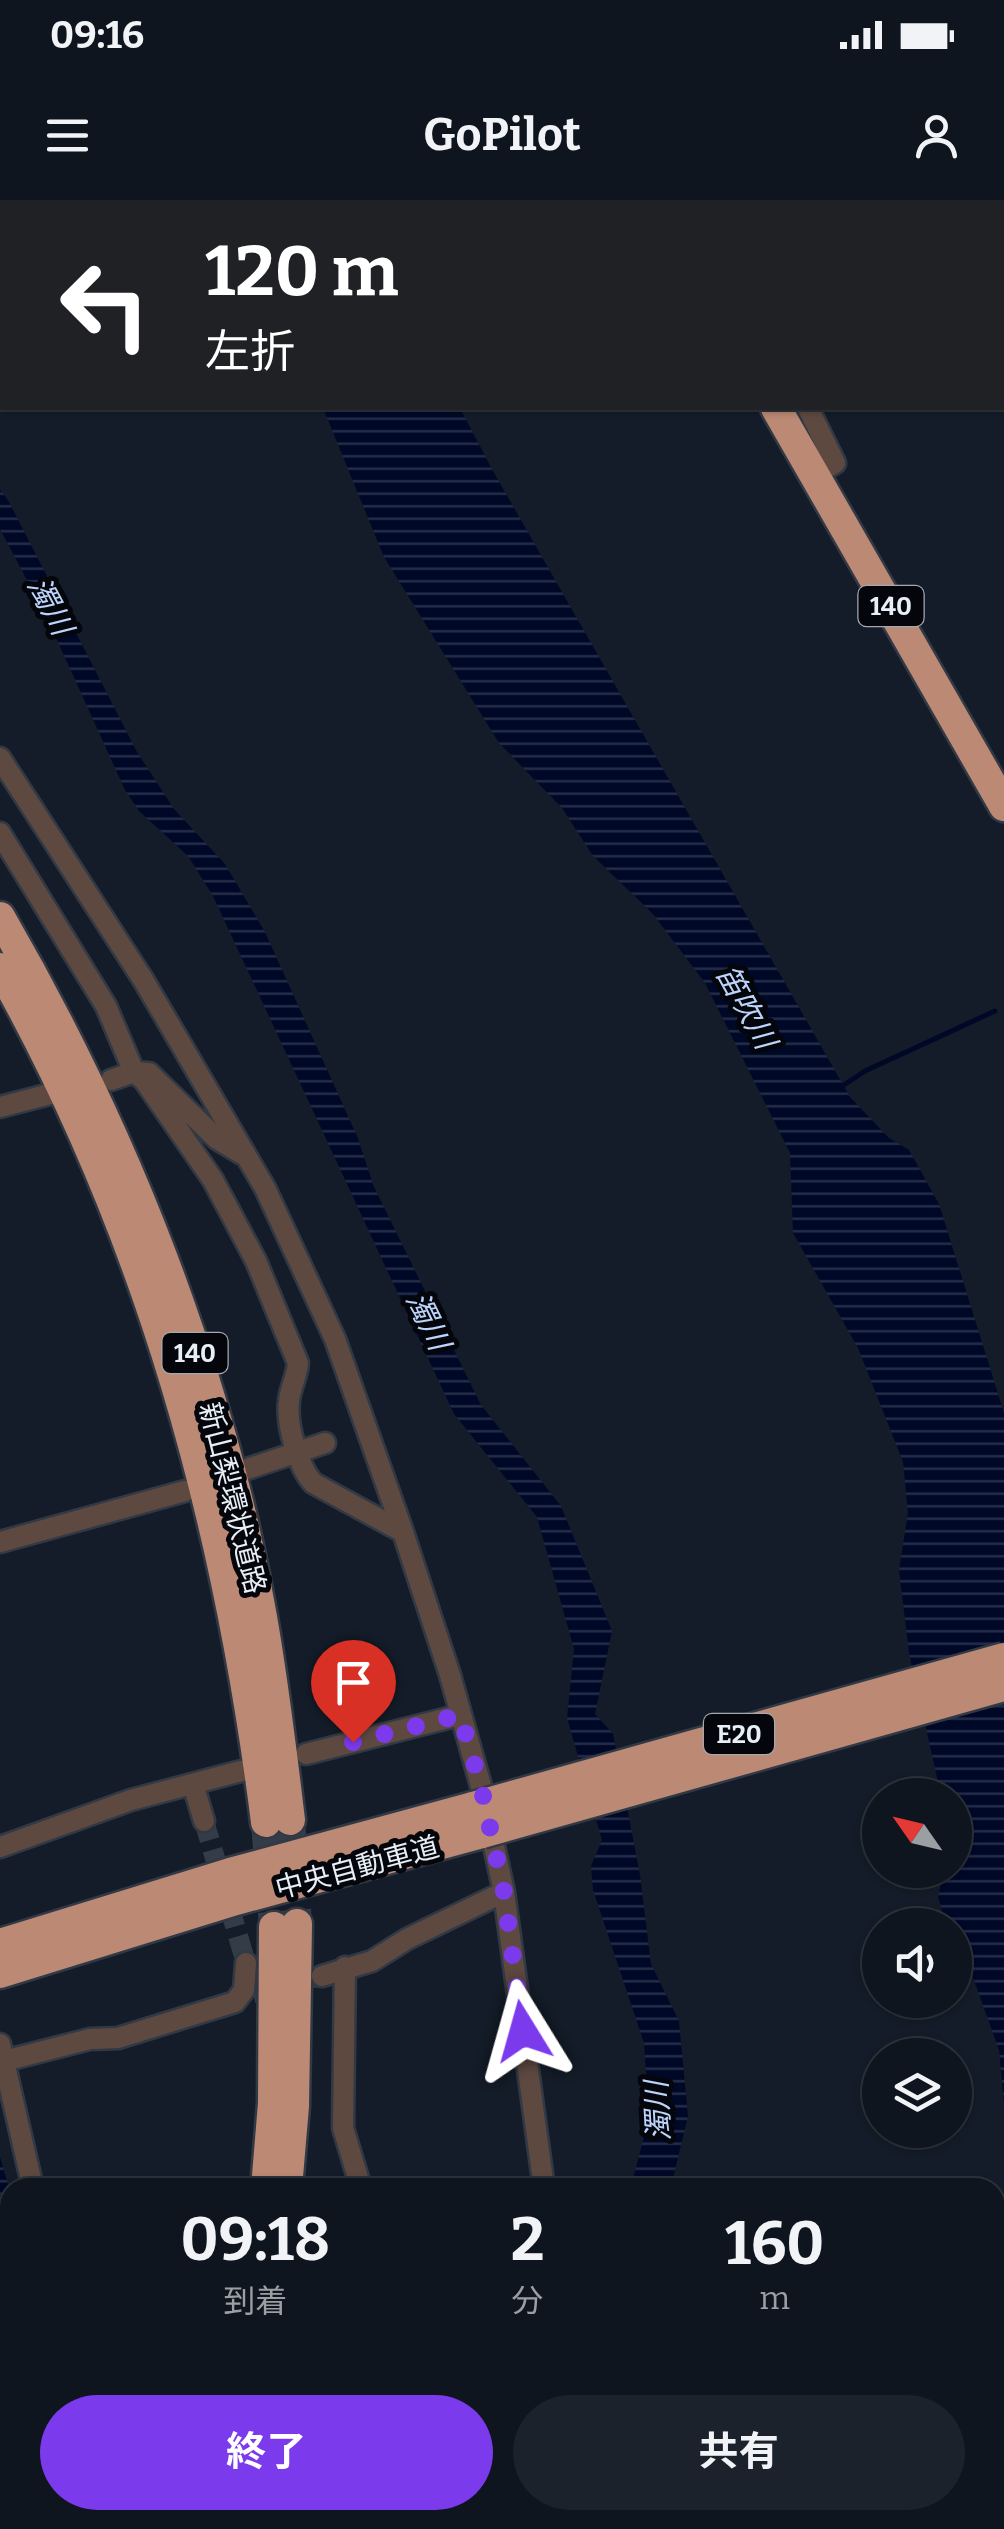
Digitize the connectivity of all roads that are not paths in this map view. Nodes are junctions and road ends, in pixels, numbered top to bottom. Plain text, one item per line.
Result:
1 (893, 200) edge
2 (925, 200) edge
3 (777, 410) edge
4 (809, 410) edge
5 (812, 476) junction
6 (0, 758) edge
7 (1004, 806) edge
8 (0, 833) edge
9 (0, 918) edge
10 (0, 968) edge
11 (134, 1072) junction
12 (111, 1080) dead end
13 (50, 1094) dead end
14 (0, 1108) edge
15 (246, 1156) junction
16 (324, 1443) dead end
17 (296, 1452) junction
18 (242, 1471) dead end
19 (185, 1491) dead end
20 (403, 1532) junction
21 (0, 1542) edge
22 (1004, 1658) edge
23 (1004, 1686) edge
24 (460, 1715) junction
25 (306, 1754) dead end
26 (241, 1771) dead end
27 (192, 1784) junction
28 (478, 1820) junction
29 (204, 1821) tunnel mouth
30 (0, 1848) edge
31 (504, 1892) junction
32 (0, 1944) edge
33 (246, 1962) tunnel mouth
34 (344, 1967) junction
35 (0, 1973) edge
36 (322, 1976) tunnel mouth
37 (2, 2056) edge
38 (31, 2178) edge
39 (267, 2178) edge
40 (288, 2178) edge
41 (358, 2178) edge
42 (543, 2178) edge

1 - 2 street
3 - 5 highway, 140
4 - 5 street
5 - 7 highway, 140
6 - 15 street
8 - 11 street
9 - 10 highway, 新山梨環状道路 / 140
11 - 12 street
11 - 15 street
11 - 17 street
13 - 14 street
15 - 20 street
16 - 17 street
17 - 18 street
17 - 20 street
19 - 21 street
20 - 24 street
22 - 28 highway, 中央自動車道 / E20, bridge
23 - 28 highway, 中央自動車道 / E20, bridge
24 - 25 street
24 - 31 street
26 - 27 street
27 - 29 street
27 - 30 street
28 - 32 highway, 中央自動車道 / E20
28 - 35 highway, 中央自動車道 / E20
31 - 34 street
31 - 42 street
33 - 37 street
34 - 36 street
34 - 41 street
37 - 38 street
39 - 40 highway

